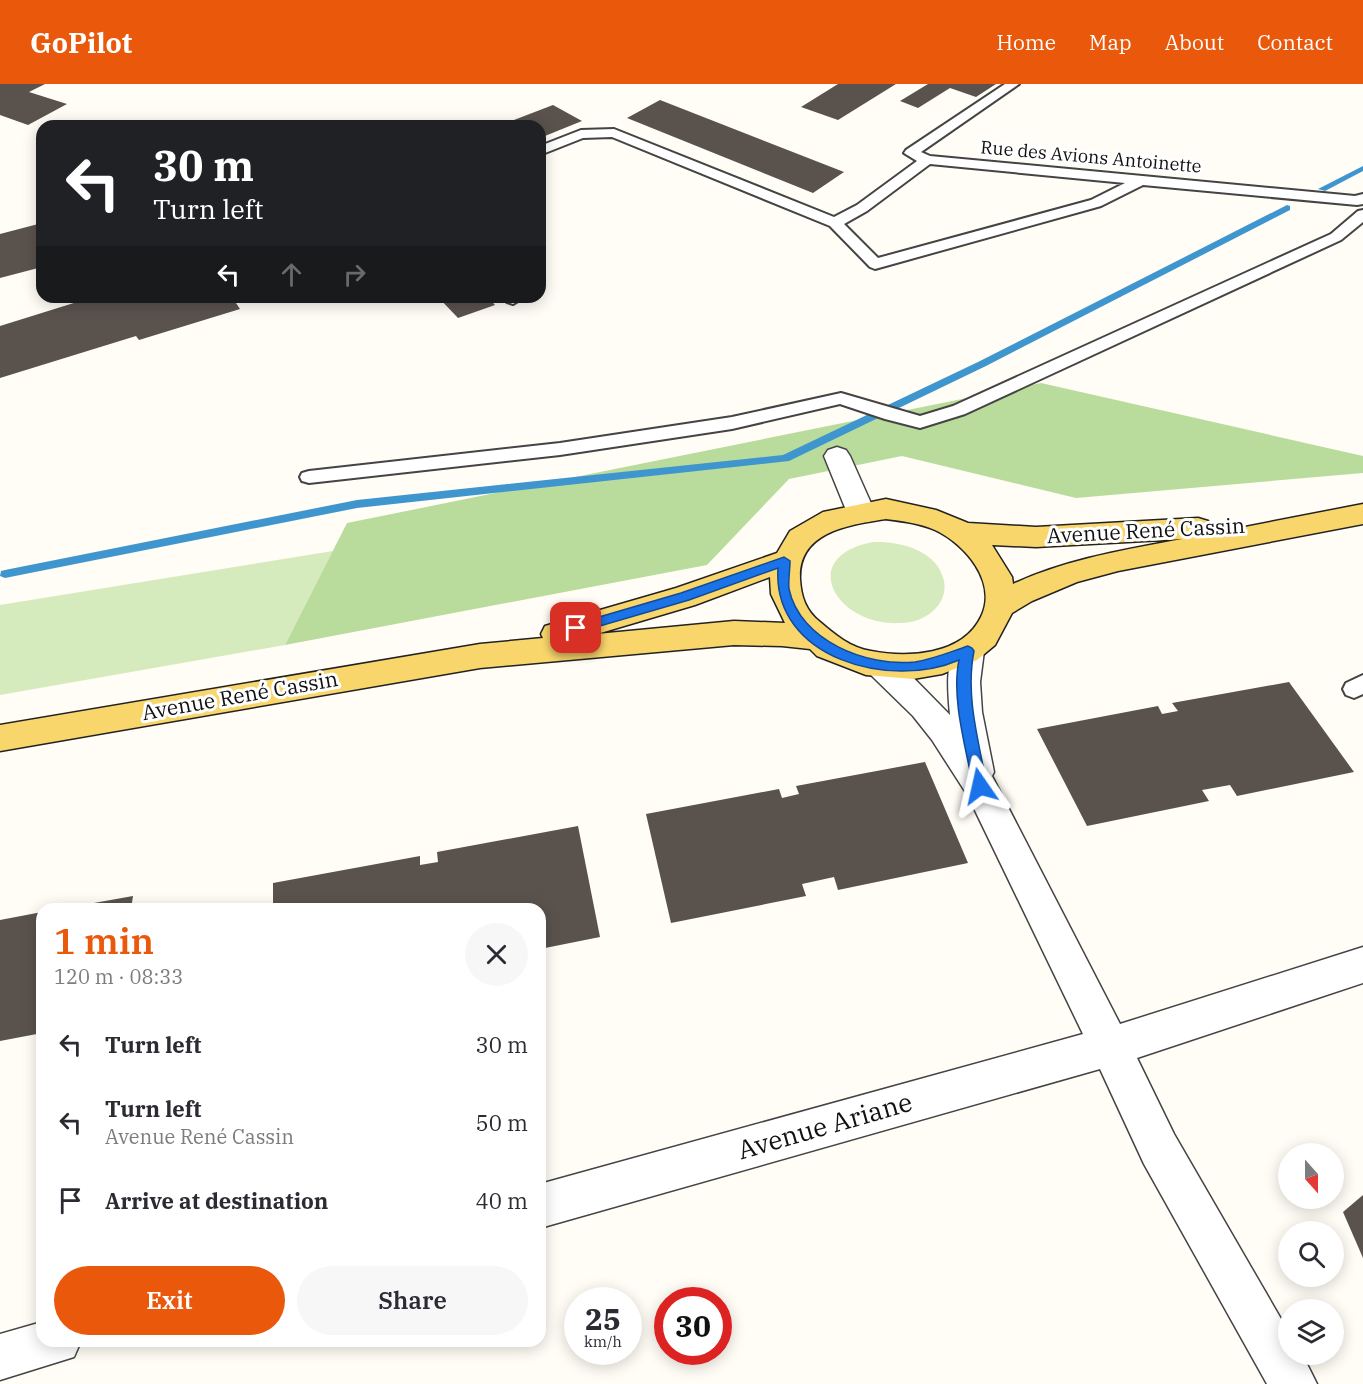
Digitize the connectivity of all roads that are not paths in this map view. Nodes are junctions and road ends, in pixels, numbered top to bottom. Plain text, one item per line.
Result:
1 (1014, 84) edge
2 (546, 149) edge
3 (927, 160) junction
4 (1142, 180) junction
5 (1362, 205) edge
6 (835, 223) junction
7 (837, 456) dead end
8 (309, 477) dead end
9 (860, 510) junction
10 (1363, 514) edge
11 (1331, 519) junction
12 (962, 533) junction
13 (784, 561) junction
14 (1000, 606) junction
15 (815, 639) junction
16 (968, 651) junction
17 (480, 656) junction
18 (882, 666) junction
19 (0, 738) edge
20 (980, 786) junction
21 (1363, 965) edge
22 (1110, 1046) junction
23 (546, 1204) edge
24 (36, 1347) edge
25 (0, 1357) edge
26 (1293, 1384) edge

1 - 3 lane
2 - 6 lane
3 - 4 lane, Rue des Avions Antoinette
3 - 6 lane
4 - 5 lane, Rue des Avions Antoinette
4 - 6 lane
5 - 8 lane
7 - 9 street
9 - 12 main road
9 - 13 main road
10 - 11 main road, Avenue René Cassin
11 - 12 main road, Avenue René Cassin
11 - 14 main road, Avenue René Cassin
12 - 14 main road
13 - 15 main road
13 - 17 main road, Avenue René Cassin
14 - 16 main road
15 - 17 main road, Avenue René Cassin
15 - 18 main road
16 - 18 main road
16 - 20 street
17 - 19 main road, Avenue René Cassin
18 - 20 street
20 - 22 street
21 - 22 street, Avenue Ariane
22 - 23 street, Avenue Ariane
22 - 26 street
24 - 25 street

